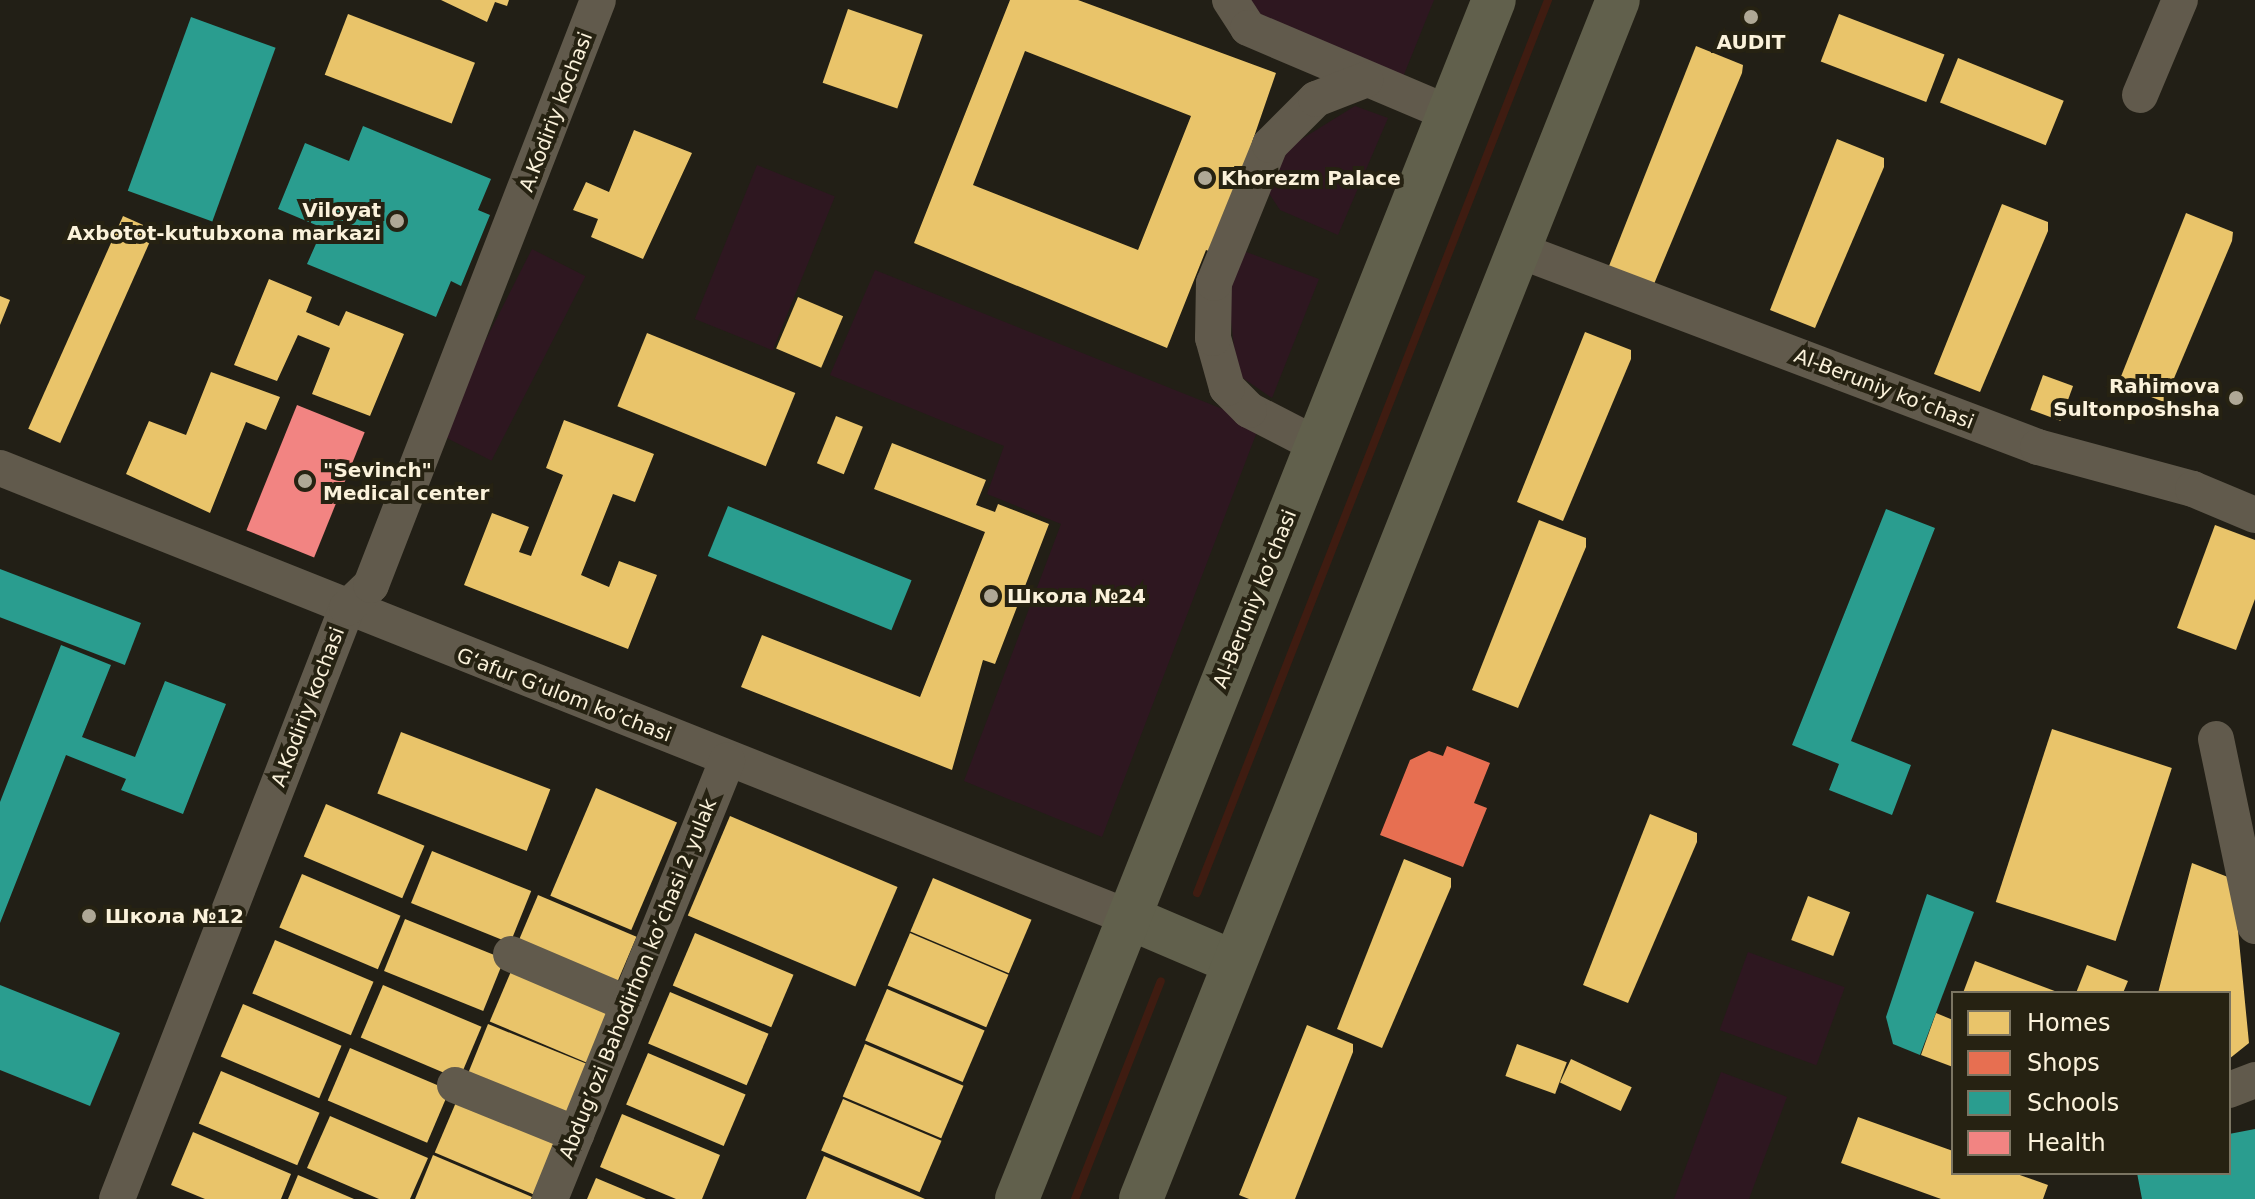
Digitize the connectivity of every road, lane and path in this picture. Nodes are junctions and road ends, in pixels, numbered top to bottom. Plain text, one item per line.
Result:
1 (598, 0) edge
2 (1230, 0) edge
3 (1494, 0) edge
4 (1618, 0) edge
5 (2180, 0) edge
6 (1365, 80) junction
7 (2140, 95) dead end
8 (1448, 113) junction
9 (1518, 250) junction
10 (1317, 445) junction
11 (0, 468) edge
12 (2255, 515) edge
13 (347, 608) junction
14 (2216, 739) dead end
15 (727, 760) junction
16 (1130, 918) junction
17 (2255, 926) edge
18 (511, 954) dead end
19 (1233, 962) junction
20 (628, 1004) junction
21 (2255, 1080) edge
22 (455, 1085) dead end
23 (2231, 1089) edge
24 (576, 1134) junction
25 (117, 1199) edge
26 (550, 1199) edge
27 (1017, 1199) edge
28 (1141, 1199) edge

1 - 13 street, A.Kodiriy kochasi
2 - 6 street
3 - 8 main road, Al-Beruniy ko’chasi
4 - 9 main road
5 - 7 street
6 - 8 street
6 - 10 street
8 - 10 main road, Al-Beruniy ko’chasi
9 - 12 street, Al-Beruniy ko’chasi
9 - 19 main road
10 - 16 main road, Al-Beruniy ko’chasi
11 - 13 street, Gʻafur Gʻulom ko’chasi
13 - 15 street, Gʻafur Gʻulom ko’chasi
13 - 25 street, A.Kodiriy kochasi
14 - 17 street
15 - 16 street, Gʻafur Gʻulom ko’chasi
15 - 20 street, Abdug’ozi Bahodirhon ko’chasi 2 yulak
16 - 19 main road
16 - 27 main road, Al-Beruniy ko’chasi
18 - 20 street
19 - 28 main road
20 - 24 street, Abdug’ozi Bahodirhon ko’chasi 2 yulak
21 - 23 street
22 - 24 street
24 - 26 street, Abdug’ozi Bahodirhon ko’chasi 2 yulak

